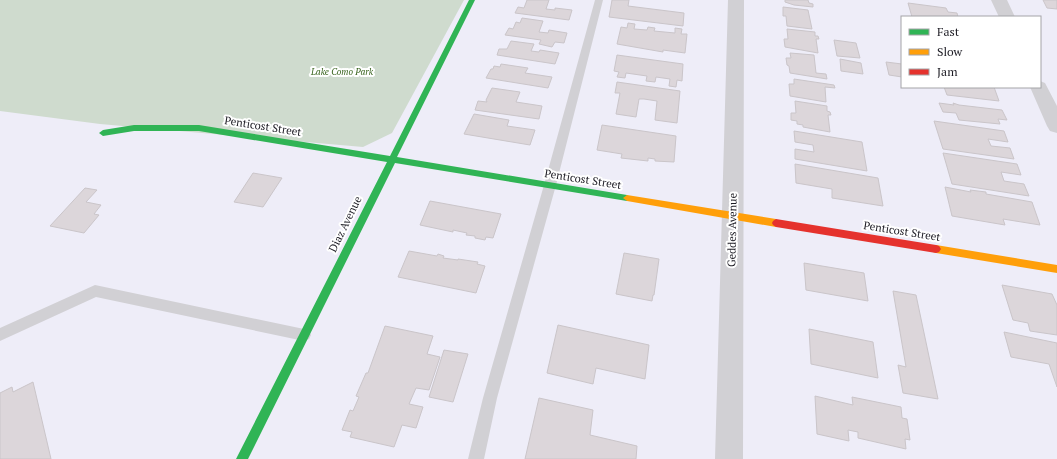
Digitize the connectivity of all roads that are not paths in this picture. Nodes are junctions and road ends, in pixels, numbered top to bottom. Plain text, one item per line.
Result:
1 (472, 0) edge
2 (599, 0) edge
3 (736, 0) edge
4 (999, 0) edge
5 (1007, 16) edge
6 (1039, 88) edge
7 (1057, 126) edge
8 (103, 132) dead end
9 (391, 159) junction
10 (550, 185) junction
11 (732, 215) junction
12 (1057, 269) edge
13 (0, 335) edge
14 (304, 335) junction
15 (242, 459) edge
16 (476, 459) edge
17 (729, 459) edge

1 - 9 street, Diaz Avenue
2 - 10 lane
3 - 11 street, Geddes Avenue
4 - 5 street
6 - 7 street
8 - 9 street, Penticost Street
9 - 10 street, Penticost Street
9 - 14 street, Diaz Avenue
10 - 11 street, Penticost Street
10 - 16 lane
11 - 12 street, Penticost Street
11 - 17 street, Geddes Avenue
13 - 14 lane
14 - 15 street, Diaz Avenue

